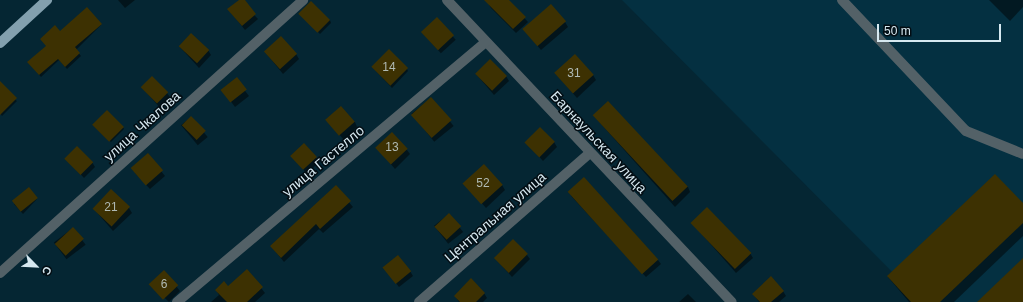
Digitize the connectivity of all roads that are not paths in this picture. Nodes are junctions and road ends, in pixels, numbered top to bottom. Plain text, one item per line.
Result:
1 (48, 0) edge
2 (303, 0) edge
3 (447, 0) edge
4 (842, 0) edge
5 (486, 42) junction
6 (0, 43) edge
7 (590, 153) junction
8 (1023, 154) edge
9 (0, 273) edge
10 (177, 302) edge
11 (419, 302) edge
12 (732, 302) edge

1 - 6 main road
2 - 9 street, улица Чкалова
3 - 5 street, Барнаульская улица
4 - 8 street
5 - 7 street, Барнаульская улица
5 - 10 street, улица Гастелло
7 - 11 street, Центральная улица
7 - 12 street, Барнаульская улица

